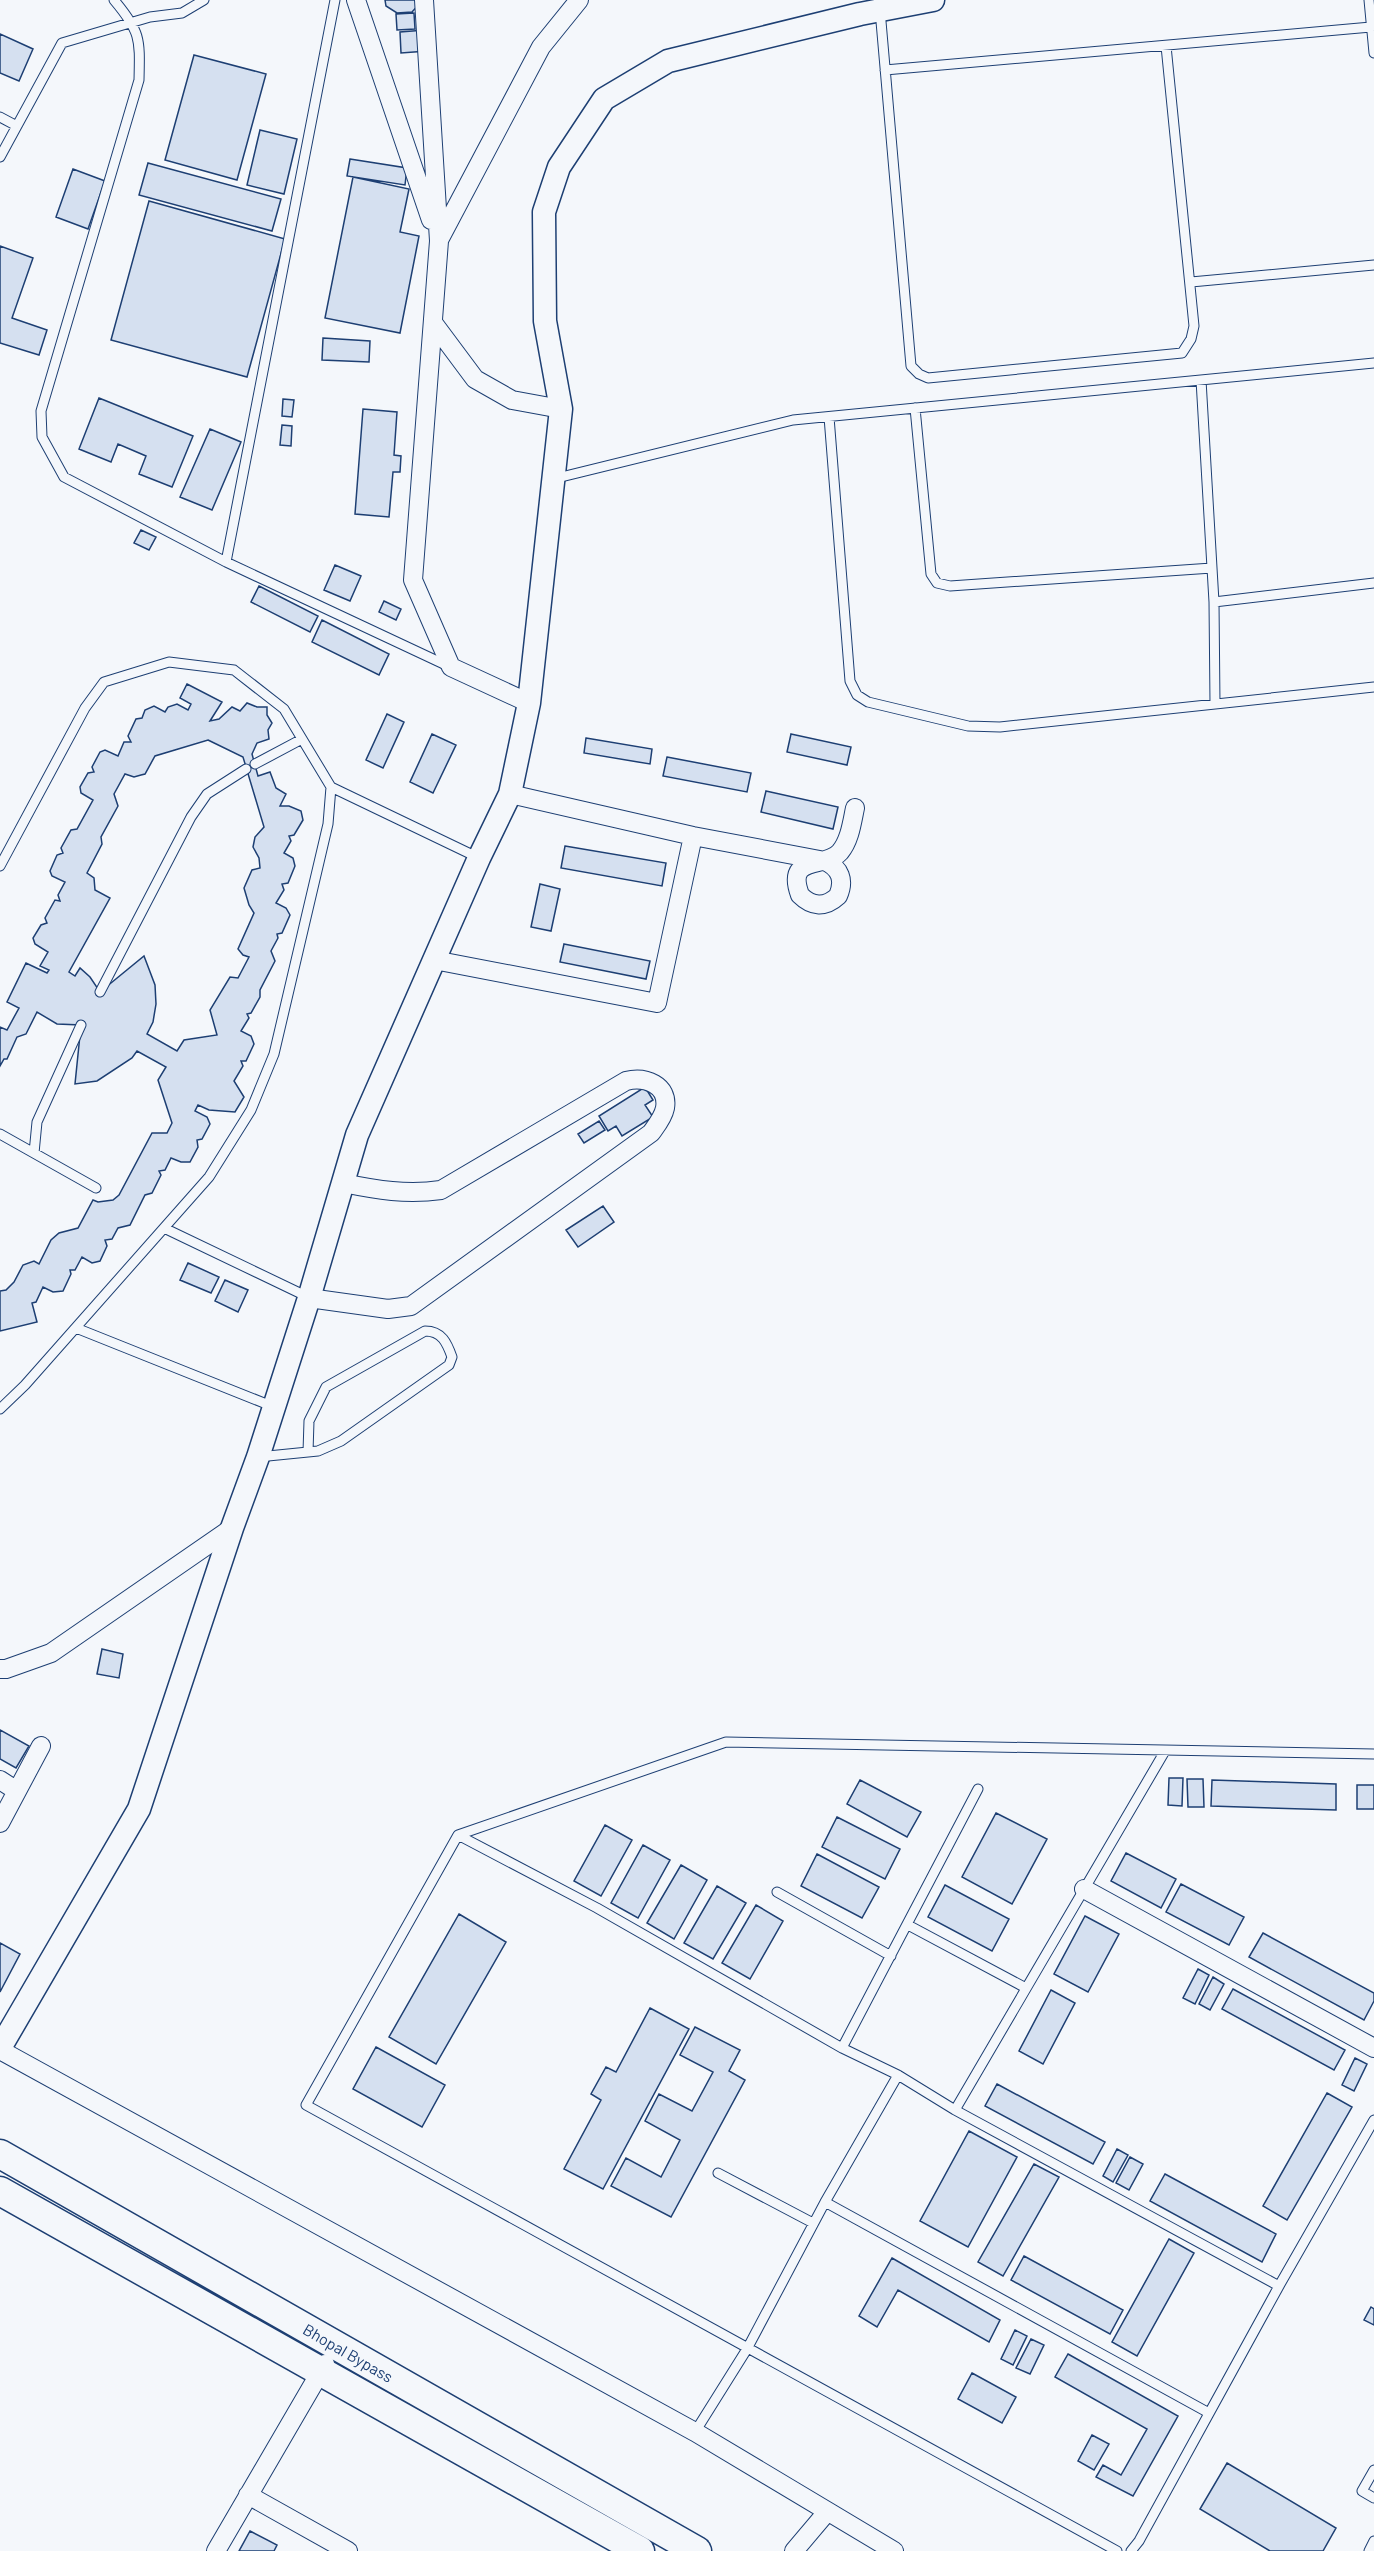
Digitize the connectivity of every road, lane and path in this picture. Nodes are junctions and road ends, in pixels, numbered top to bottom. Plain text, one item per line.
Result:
1 (114, 0) edge
2 (204, 0) edge
3 (335, 0) edge
4 (356, 0) edge
5 (424, 0) edge
6 (579, 0) edge
7 (933, 0) edge
8 (1369, 0) edge
9 (866, 8) edge
10 (133, 22) junction
11 (1371, 27) junction
12 (1166, 46) junction
13 (1374, 53) edge
14 (885, 70) junction
15 (0, 117) edge
16 (15, 125) junction
17 (0, 157) edge
18 (439, 241) junction
19 (1374, 265) edge
20 (1191, 282) junction
21 (434, 324) junction
22 (1374, 363) edge
23 (1201, 380) junction
24 (915, 408) junction
25 (561, 409) junction
26 (829, 417) junction
27 (554, 479) junction
28 (226, 562) junction
29 (1212, 568) junction
30 (1374, 583) edge
31 (1214, 602) junction
32 (451, 667) junction
33 (1374, 687) edge
34 (529, 703) junction
35 (1215, 704) junction
36 (302, 738) junction
37 (331, 787) junction
38 (510, 794) junction
39 (855, 808) dead end
40 (693, 836) junction
41 (479, 858) junction
42 (0, 866) edge
43 (434, 960) junction
44 (100, 992) dead end
45 (81, 1025) dead end
46 (0, 1134) edge
47 (34, 1153) junction
48 (343, 1183) junction
49 (96, 1188) dead end
50 (164, 1228) junction
51 (309, 1298) junction
52 (75, 1328) junction
53 (274, 1407) junction
54 (0, 1408) edge
55 (308, 1452) junction
56 (258, 1457) junction
57 (232, 1528) junction
58 (0, 1668) edge
59 (40, 1746) dead end
60 (1165, 1751) junction
61 (1374, 1754) edge
62 (0, 1780) edge
63 (978, 1789) dead end
64 (17, 1791) junction
65 (0, 1823) edge
66 (458, 1835) junction
67 (1084, 1889) junction
68 (777, 1892) dead end
69 (908, 1925) junction
70 (891, 1956) junction
71 (1026, 1988) junction
72 (842, 2048) junction
73 (1374, 2048) edge
74 (0, 2049) edge
75 (898, 2075) junction
76 (955, 2110) junction
77 (1374, 2120) edge
78 (0, 2154) edge
79 (718, 2173) dead end
80 (0, 2191) edge
81 (825, 2202) junction
82 (813, 2223) junction
83 (1279, 2286) junction
84 (335, 2346) junction
85 (747, 2349) junction
86 (320, 2372) junction
87 (1209, 2413) junction
88 (695, 2432) junction
89 (1374, 2470) edge
90 (248, 2495) junction
91 (1374, 2498) edge
92 (827, 2512) junction
93 (1374, 2541) edge
94 (216, 2551) edge
95 (348, 2551) edge
96 (640, 2551) edge
97 (696, 2551) edge
98 (795, 2551) edge
99 (894, 2551) edge
100 (1117, 2551) edge
101 (1131, 2551) edge
102 (1369, 2551) edge

1 - 10 lane
2 - 10 lane
3 - 28 lane
4 - 18 street
5 - 18 street
6 - 18 street
7 - 9 street
8 - 11 lane
9 - 14 lane
9 - 25 street
10 - 16 lane
10 - 28 lane
11 - 12 lane
11 - 13 lane
12 - 14 lane
12 - 20 lane
14 - 20 lane
15 - 16 lane
16 - 17 lane
18 - 21 street
19 - 20 lane
21 - 25 street
21 - 32 street
22 - 23 lane
23 - 24 lane
23 - 29 lane
24 - 26 lane
24 - 29 lane
25 - 27 street
26 - 27 lane
26 - 35 lane
27 - 34 street
28 - 32 lane
29 - 31 lane
30 - 31 lane
31 - 35 lane
32 - 34 street
33 - 35 lane
34 - 38 street
36 - 37 lane
36 - 42 lane
36 - 44 lane
37 - 41 lane
37 - 50 lane
38 - 40 street
38 - 41 street
39 - 40 street
40 - 43 street
41 - 43 street
43 - 48 street
45 - 47 lane
46 - 47 lane
47 - 49 lane
48 - 51 street
48 - 51 street
50 - 51 lane
50 - 52 lane
51 - 53 street
52 - 53 lane
52 - 54 lane
53 - 56 street
55 - 55 lane
55 - 56 lane
56 - 57 street
57 - 58 street
57 - 74 street
59 - 64 street
60 - 61 lane
60 - 66 lane
60 - 67 lane
62 - 64 street
63 - 69 lane
64 - 65 street
66 - 72 lane
66 - 85 lane
67 - 71 lane
67 - 73 street
68 - 70 lane
69 - 70 lane
69 - 71 lane
70 - 72 lane
71 - 76 lane
72 - 75 lane
74 - 88 street
75 - 76 lane
75 - 81 lane
76 - 83 lane
77 - 83 lane
78 - 84 main road, Bhopal Bypass
79 - 82 lane
80 - 86 main road, Bhopal Bypass
81 - 82 lane
81 - 87 lane
82 - 85 lane
83 - 87 lane
84 - 86 street
84 - 97 main road, Bhopal Bypass
85 - 88 lane
85 - 100 lane
86 - 90 street
86 - 96 main road, Bhopal Bypass
87 - 101 lane
88 - 92 street
89 - 91 lane
90 - 94 street
90 - 95 street
92 - 98 street
92 - 99 street
93 - 102 lane

